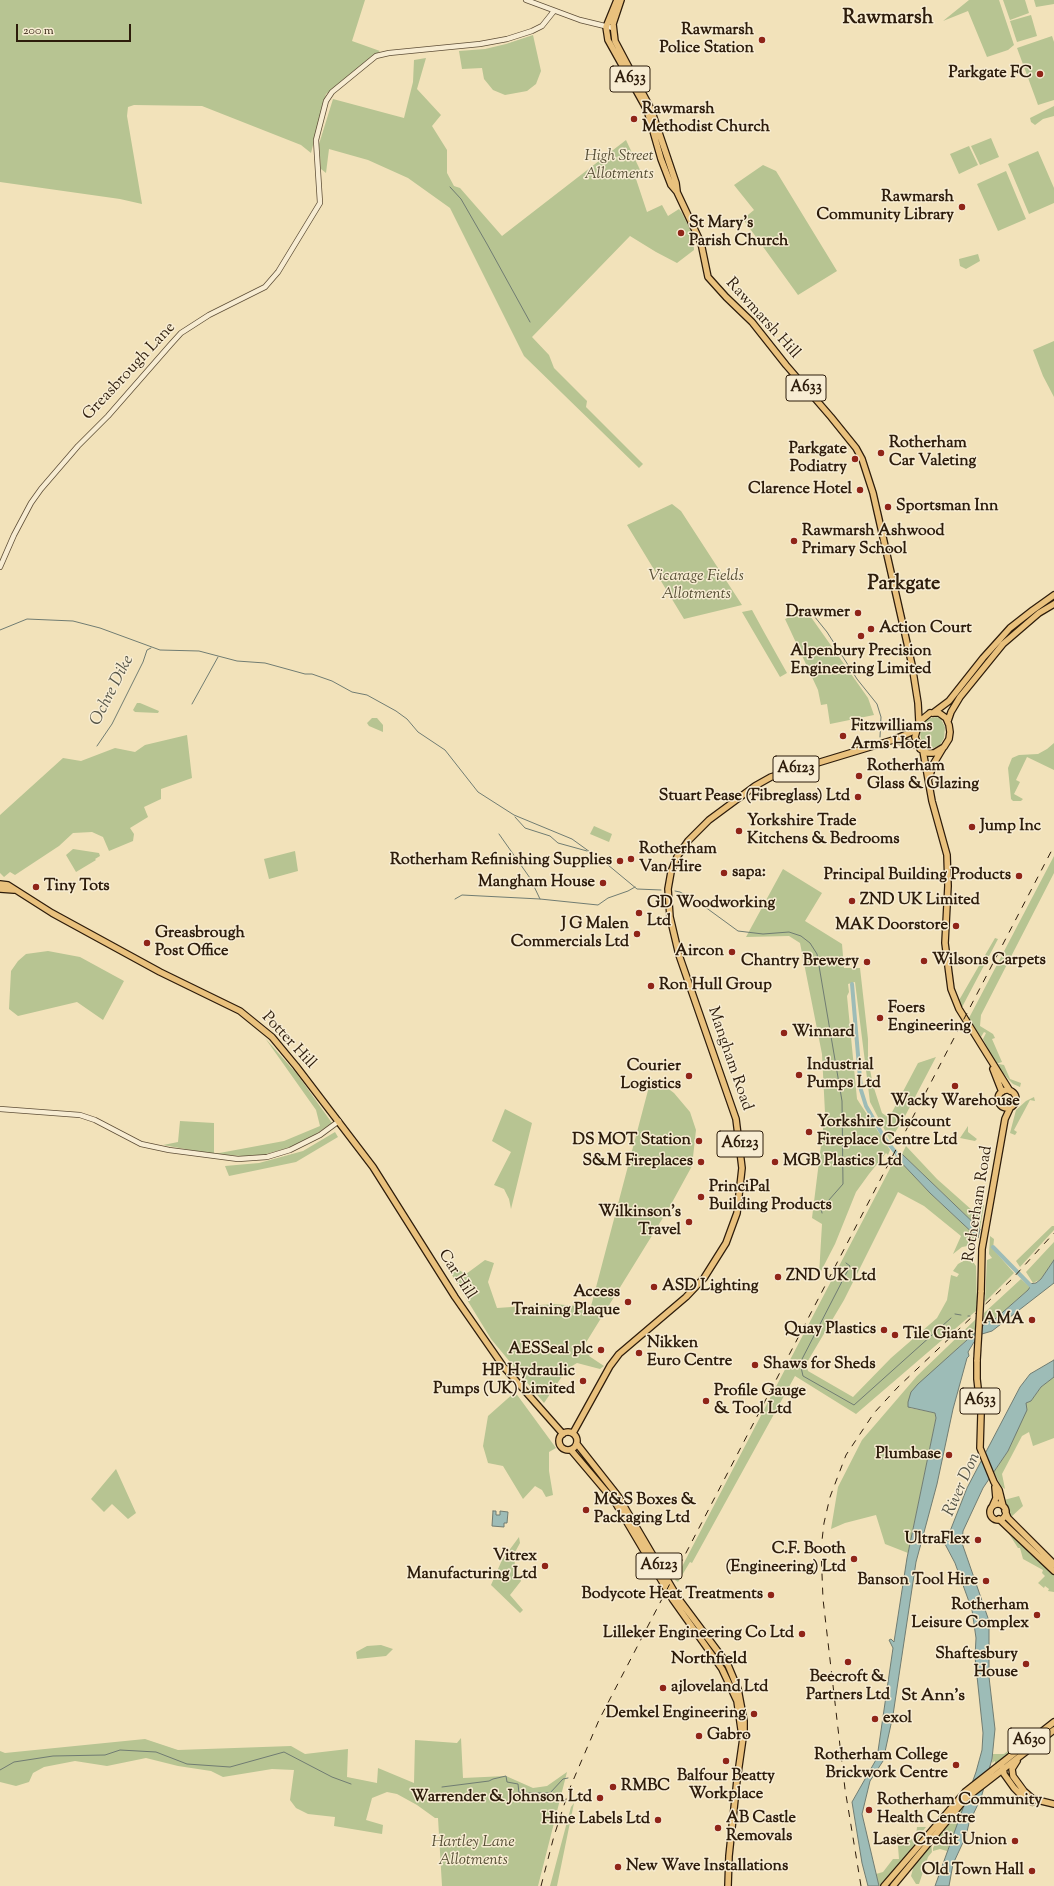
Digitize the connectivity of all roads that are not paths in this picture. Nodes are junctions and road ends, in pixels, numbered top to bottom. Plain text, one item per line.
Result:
1 (526, 0) edge
2 (617, 0) edge
3 (621, 0) edge
4 (554, 11) junction
5 (606, 27) junction
6 (613, 28) junction
7 (676, 192) junction
8 (0, 567) edge
9 (1054, 595) edge
10 (1054, 604) edge
11 (918, 703) junction
12 (931, 713) junction
13 (948, 721) junction
14 (919, 722) junction
15 (916, 730) junction
16 (893, 740) junction
17 (917, 745) junction
18 (944, 747) junction
19 (923, 751) junction
20 (929, 780) junction
21 (0, 884) edge
22 (0, 889) edge
23 (16, 891) junction
24 (984, 1048) junction
25 (1010, 1091) junction
26 (1002, 1092) junction
27 (1003, 1106) junction
28 (1011, 1106) junction
29 (0, 1109) edge
30 (1005, 1119) junction
31 (339, 1121) junction
32 (573, 1433) junction
33 (563, 1434) junction
34 (577, 1444) junction
35 (571, 1450) junction
36 (994, 1481) junction
37 (990, 1508) junction
38 (1004, 1509) junction
39 (999, 1519) junction
40 (1054, 1564) edge
41 (1054, 1571) edge
42 (714, 1648) junction
43 (722, 1669) junction
44 (736, 1690) junction
45 (1054, 1722) edge
46 (1054, 1730) edge
47 (741, 1745) junction
48 (1028, 1749) junction
49 (1005, 1761) junction
50 (1003, 1769) junction
51 (990, 1779) junction
52 (1009, 1782) junction
53 (965, 1795) junction
54 (1054, 1804) edge
55 (728, 1886) edge
56 (885, 1886) edge
57 (893, 1886) edge

1 - 4 street
2 - 5 main road
3 - 6 main road
4 - 5 street
4 - 8 street, Greasbrough Lane
5 - 6 street
5 - 7 main road, A633
6 - 7 main road, A633
7 - 11 main road, Rawmarsh Hill / A633
9 - 12 main road
10 - 13 main road
11 - 12 main road
11 - 14 main road, A633
12 - 13 main road
12 - 14 main road
13 - 18 main road, A633
14 - 15 main road, A633
15 - 16 main road, A6123
15 - 17 main road, A633
16 - 17 main road, A6123
16 - 32 main road, Mangham Road / A6123
17 - 19 main road
18 - 19 main road
18 - 20 main road, Rotherham Road / A633
19 - 20 main road, Rotherham Road / A633
20 - 24 main road, Rotherham Road / A633
21 - 23 main road, Potter Hill
22 - 23 main road, Potter Hill
23 - 31 main road, Potter Hill
24 - 25 main road, Rotherham Road / A633
24 - 26 main road, Rotherham Road / A633
25 - 26 main road
25 - 28 main road, Rotherham Road / A633
26 - 27 main road, Rotherham Road / A633
27 - 28 main road
27 - 30 main road, Rotherham Road / A633
28 - 30 main road, Rotherham Road / A633
29 - 31 street
30 - 36 main road, Rotherham Road / A633, bridge
31 - 33 main road, Car Hill
32 - 33 main road
32 - 34 main road, A6123
33 - 35 main road, A6123
34 - 35 main road
34 - 42 main road, A6123
35 - 43 main road, A6123
36 - 37 main road, A633
36 - 38 main road, A633
37 - 38 main road
37 - 39 main road
38 - 39 main road
38 - 40 main road, A633
39 - 41 main road
42 - 43 main road, A6123
42 - 44 main road, A6123
43 - 44 main road, A6123
44 - 47 main road, A6123
44 - 47 main road, A6123
45 - 49 main road, A630
46 - 48 main road, A630
47 - 55 main road, A6123
48 - 50 main road, A630
48 - 54 main road
49 - 50 main road
49 - 53 main road, A630
50 - 51 main road, A630
50 - 52 main road
51 - 52 main road
51 - 53 main road, A630
52 - 54 main road
53 - 56 main road, A630
53 - 57 main road, A630

